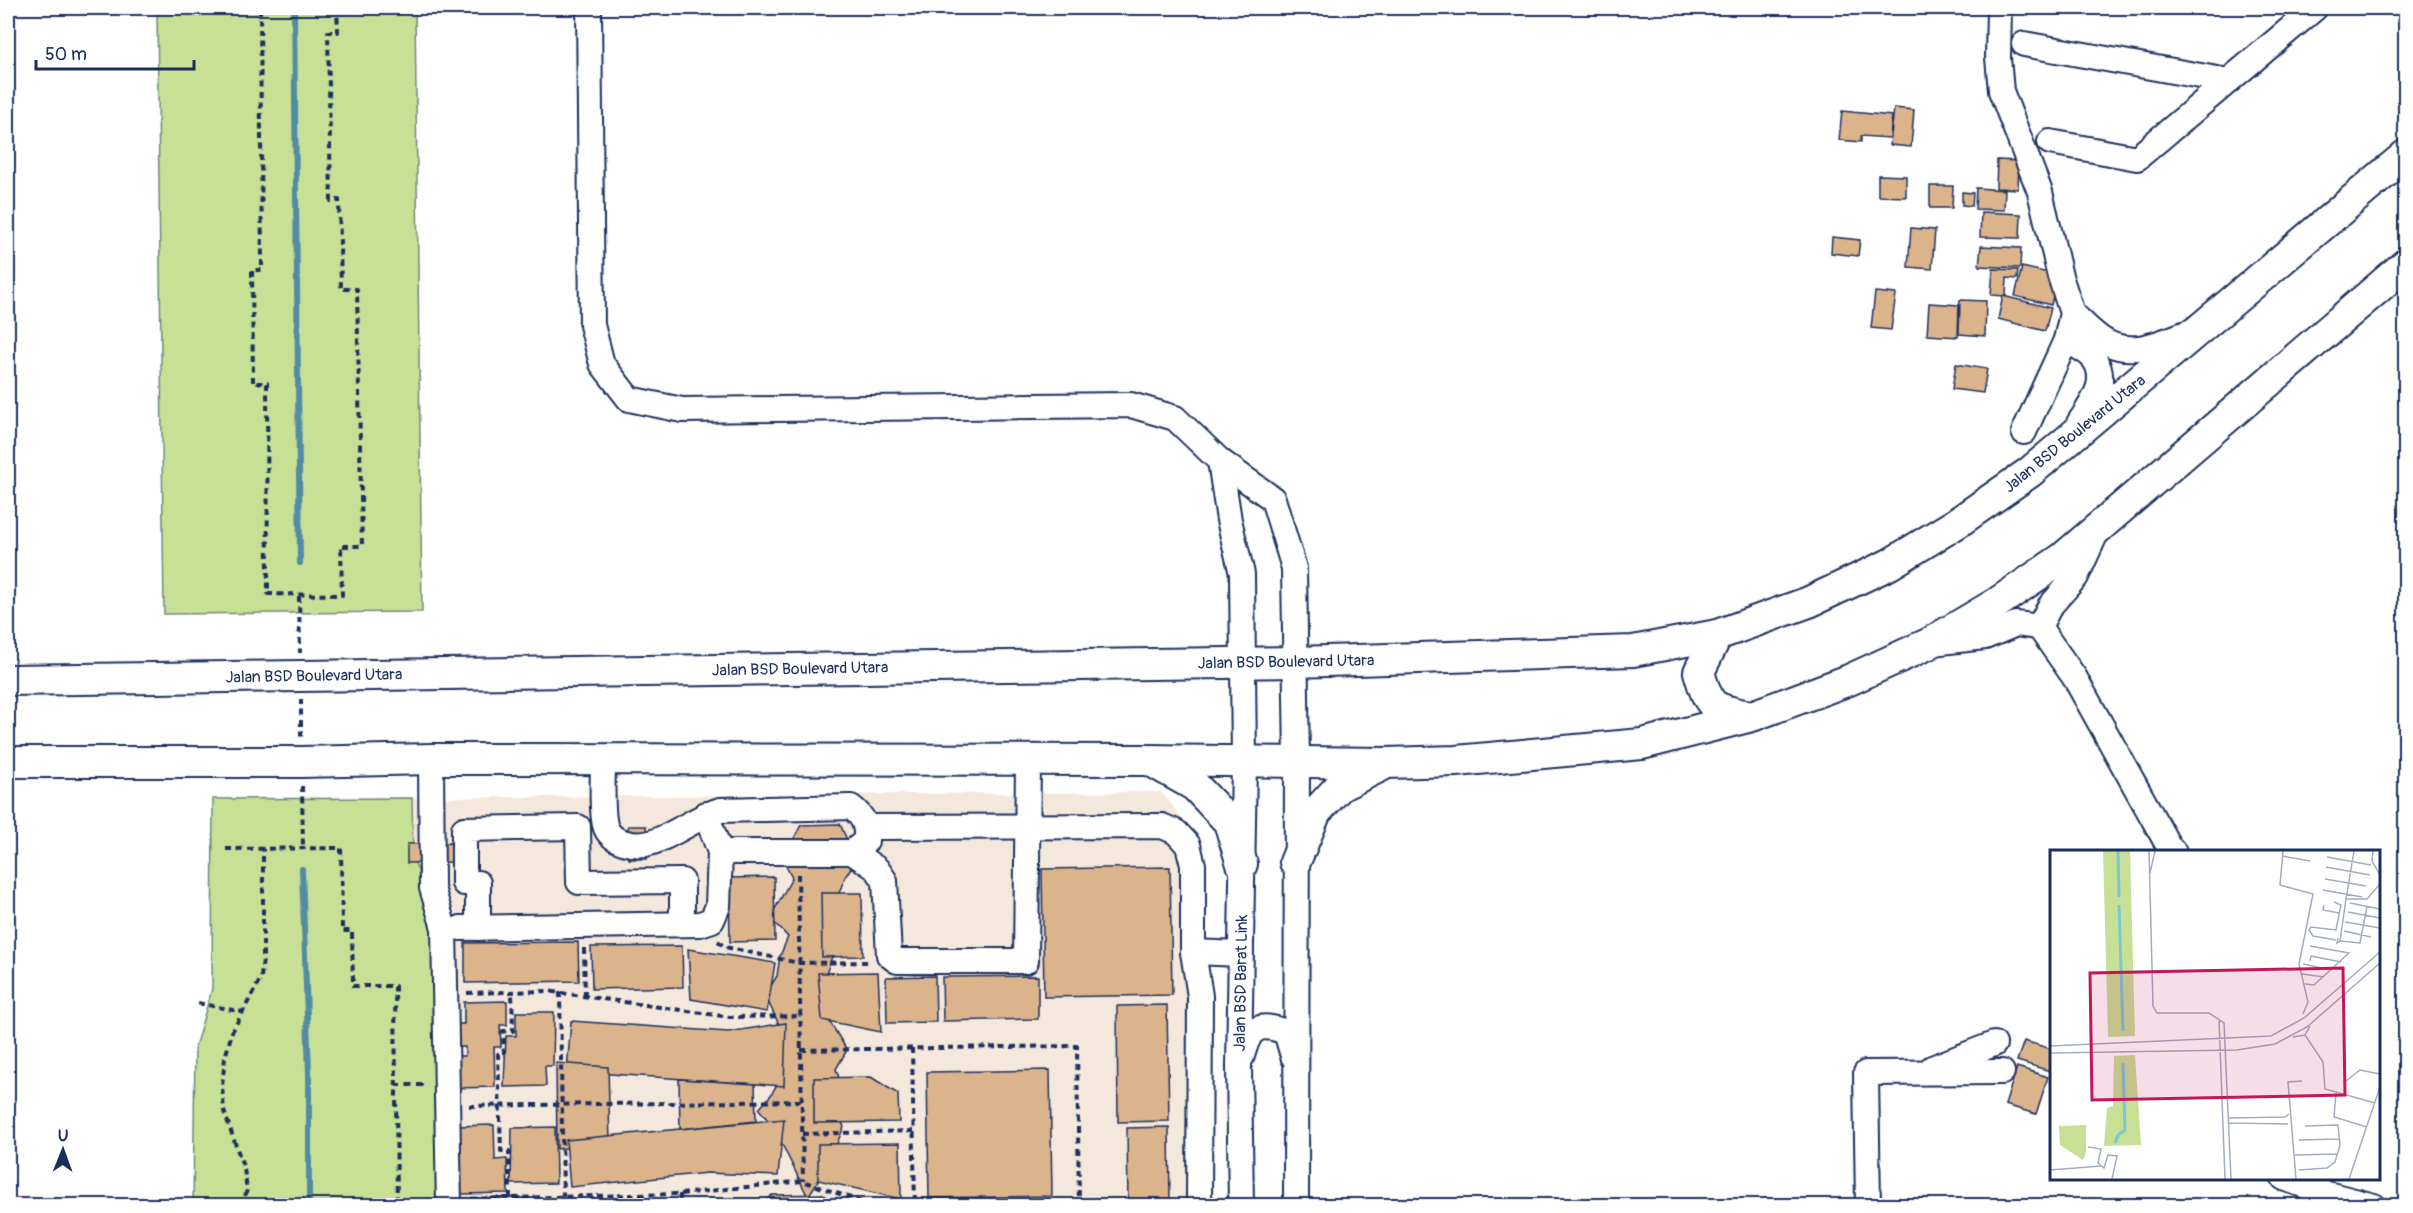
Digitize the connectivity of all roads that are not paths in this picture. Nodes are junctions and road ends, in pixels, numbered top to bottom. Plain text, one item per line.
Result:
1 (589, 8) edge
2 (1999, 8) edge
3 (2286, 8) edge
4 (2312, 10) edge
5 (2024, 44) dead end
6 (2228, 81) junction
7 (2050, 142) dead end
8 (2406, 156) edge
9 (2406, 264) edge
10 (2072, 314) junction
11 (2201, 328) junction
12 (2066, 340) junction
13 (2024, 432) dead end
14 (2066, 442) junction
15 (1220, 461) junction
16 (2100, 526) junction
17 (2039, 627) junction
18 (1717, 635) junction
19 (1928, 644) junction
20 (1243, 662) junction
21 (1296, 662) junction
22 (8, 680) edge
23 (1752, 716) junction
24 (431, 759) junction
25 (603, 759) junction
26 (1028, 760) junction
27 (1148, 760) junction
28 (1244, 761) junction
29 (1297, 761) junction
30 (8, 762) edge
31 (1386, 764) junction
32 (706, 814) junction
33 (1028, 826) junction
34 (867, 827) junction
35 (2172, 850) edge
36 (720, 852) junction
37 (852, 852) junction
38 (1295, 862) junction
39 (1242, 864) junction
40 (691, 924) junction
41 (444, 928) junction
42 (478, 928) junction
43 (1192, 952) junction
44 (1241, 954) junction
45 (1994, 1044) dead end
46 (1296, 1066) junction
47 (1239, 1067) junction
48 (2002, 1072) dead end
49 (1918, 1073) junction
50 (2286, 1180) edge
51 (2326, 1200) edge
52 (449, 1203) edge
53 (1199, 1206) edge
54 (1240, 1206) edge
55 (1296, 1206) edge
56 (1868, 1206) edge
57 (2374, 1206) edge

1 - 15 street
2 - 10 street
3 - 4 street
4 - 6 street
5 - 6 street
6 - 7 street
8 - 11 main road, Jalan BSD Boulevard Utara
9 - 16 main road
10 - 11 street
10 - 12 street
11 - 14 main road, Jalan BSD Boulevard Utara
12 - 13 street
12 - 14 street
14 - 18 main road, Jalan BSD Boulevard Utara
15 - 20 street, Jalan BSD Barat Link
15 - 21 street
16 - 17 street
16 - 19 main road
17 - 19 street
17 - 35 street
18 - 21 main road, Jalan BSD Boulevard Utara
18 - 23 main road
19 - 23 main road
20 - 21 main road, Jalan BSD Boulevard Utara
20 - 22 main road, Jalan BSD Boulevard Utara
20 - 28 street, Jalan BSD Barat Link
21 - 29 street
23 - 31 main road
24 - 25 main road
24 - 30 main road
24 - 41 street
25 - 26 main road
25 - 32 street
26 - 27 main road
26 - 33 street
27 - 28 main road
27 - 39 main road
28 - 29 main road
28 - 39 street, Jalan BSD Barat Link
29 - 31 main road
29 - 38 street
31 - 38 main road
32 - 34 street
32 - 36 street
33 - 34 street
33 - 37 street
33 - 43 street
34 - 37 street
36 - 37 street
36 - 40 street
38 - 46 street
39 - 44 street, Jalan BSD Barat Link
40 - 42 street
40 - 42 street
41 - 42 street
41 - 52 street
43 - 44 street
43 - 53 street
44 - 47 street, Jalan BSD Barat Link
45 - 49 street
46 - 47 street
46 - 55 street
47 - 54 street, Jalan BSD Barat Link
48 - 49 street
49 - 56 street
50 - 51 street
51 - 57 street

